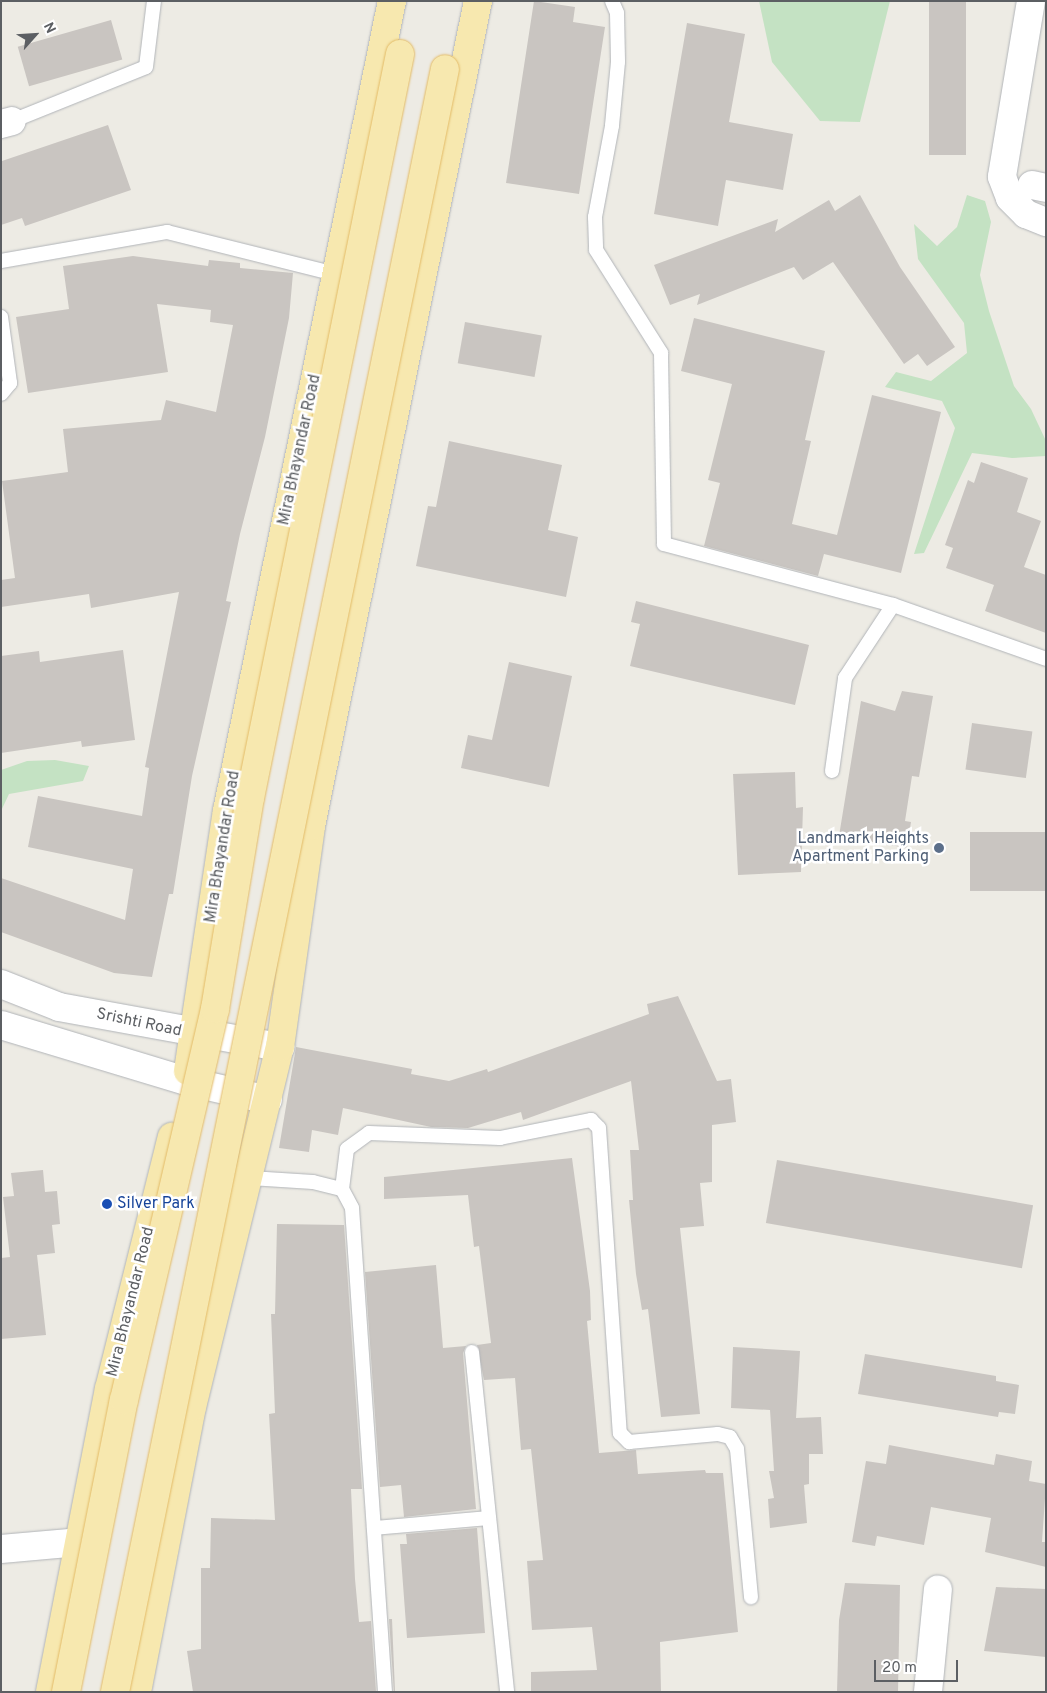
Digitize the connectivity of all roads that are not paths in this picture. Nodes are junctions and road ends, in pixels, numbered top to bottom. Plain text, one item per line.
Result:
1 (154, 1) edge
2 (392, 1) edge
3 (411, 1) edge
4 (458, 1) edge
5 (478, 1) edge
6 (612, 1) edge
7 (1031, 1) edge
8 (7, 122) edge
9 (1046, 222) edge
10 (1, 261) edge
11 (336, 274) junction
12 (1, 317) edge
13 (1, 394) edge
14 (893, 605) junction
15 (1046, 659) edge
16 (832, 771) dead end
17 (1, 984) edge
18 (1, 1025) edge
19 (195, 1035) junction
20 (280, 1047) junction
21 (186, 1081) junction
22 (268, 1100) junction
23 (250, 1178) junction
24 (342, 1188) junction
25 (472, 1352) dead end
26 (488, 1518) junction
27 (374, 1528) junction
28 (79, 1542) junction
29 (1, 1549) edge
30 (938, 1590) dead end
31 (751, 1597) dead end
32 (50, 1692) edge
33 (66, 1692) edge
34 (115, 1692) edge
35 (137, 1692) edge
36 (385, 1692) edge
37 (507, 1692) edge
38 (928, 1692) edge

1 - 8 lane
2 - 11 main road, Mira Bhayandar Road
3 - 33 main road, bridge
4 - 34 main road, bridge
5 - 20 main road
6 - 14 lane
7 - 9 main road
10 - 11 lane
11 - 19 main road, Mira Bhayandar Road
12 - 13 lane
14 - 15 lane
14 - 16 lane
17 - 19 main road, Srishti Road
18 - 21 main road
19 - 20 main road, Srishti Road
19 - 21 main road, Mira Bhayandar Road
20 - 22 main road
21 - 22 main road
21 - 28 main road, Mira Bhayandar Road
22 - 23 main road
23 - 24 lane
23 - 35 main road
24 - 27 lane
24 - 31 lane
25 - 26 lane
26 - 27 lane
26 - 37 lane
27 - 36 lane
28 - 29 main road
28 - 32 main road, Mira Bhayandar Road
30 - 38 main road

